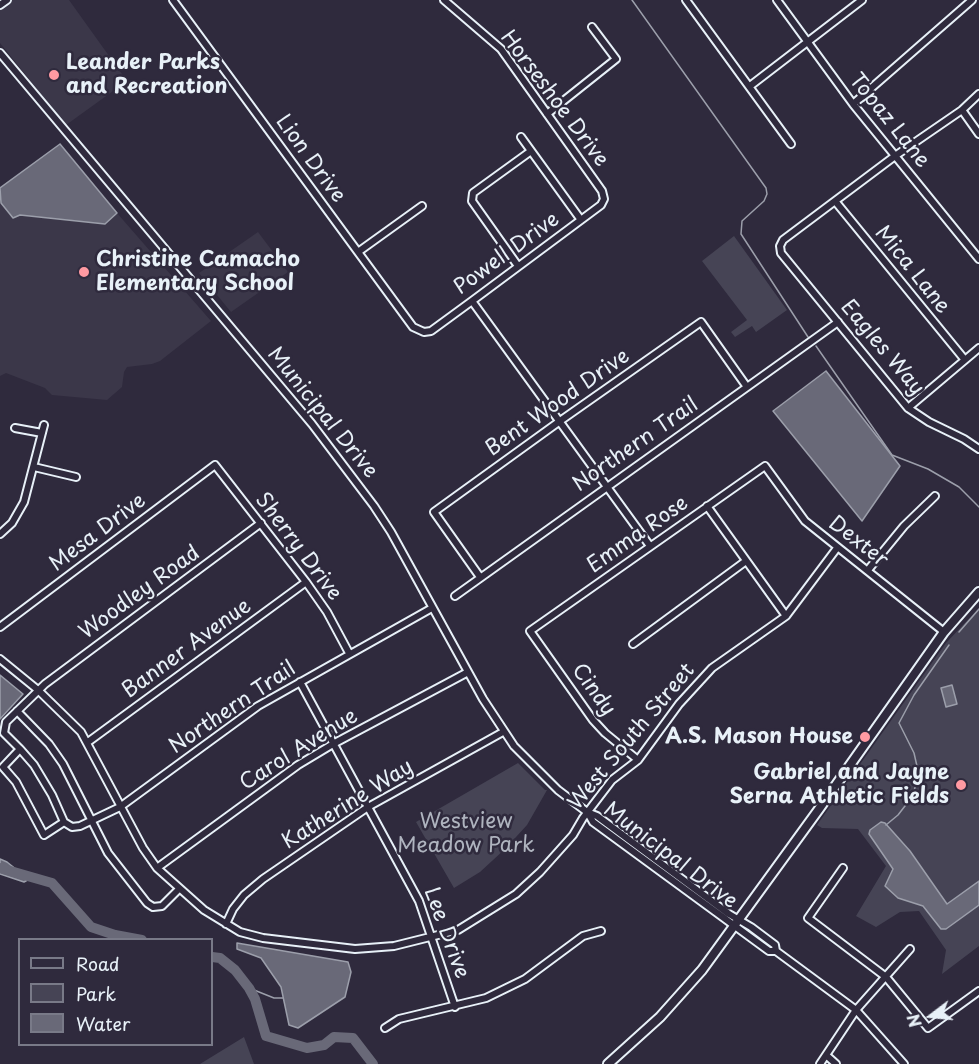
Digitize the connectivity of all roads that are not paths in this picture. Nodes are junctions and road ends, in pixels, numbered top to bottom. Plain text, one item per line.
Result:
1 (6, 0) edge
2 (173, 0) edge
3 (444, 0) edge
4 (686, 0) edge
5 (777, 0) edge
6 (862, 0) edge
7 (972, 0) edge
8 (0, 5) edge
9 (592, 27) dead end
10 (808, 43) junction
11 (0, 53) edge
12 (750, 86) junction
13 (979, 94) edge
14 (853, 104) junction
15 (962, 110) junction
16 (548, 114) junction
17 (979, 134) edge
18 (522, 137) dead end
19 (791, 144) dead end
20 (531, 151) junction
21 (895, 156) junction
22 (604, 199) joint
23 (835, 201) junction
24 (422, 206) dead end
25 (581, 220) junction
26 (358, 252) junction
27 (979, 259) edge
28 (518, 266) junction
29 (472, 301) junction
30 (838, 322) junction
31 (426, 332) joint
32 (979, 348) edge
33 (965, 360) junction
34 (747, 387) junction
35 (908, 408) junction
36 (560, 421) junction
37 (44, 426) dead end
38 (15, 428) dead end
39 (42, 433) junction
40 (979, 449) edge
41 (215, 465) joint
42 (765, 465) joint
43 (34, 467) junction
44 (76, 477) dead end
45 (607, 487) junction
46 (935, 496) dead end
47 (707, 506) junction
48 (261, 523) junction
49 (0, 533) edge
50 (650, 546) junction
51 (837, 548) junction
52 (746, 561) junction
53 (868, 570) junction
54 (480, 577) junction
55 (306, 582) junction
56 (979, 592) edge
57 (455, 596) dead end
58 (432, 608) junction
59 (786, 616) junction
60 (0, 627) edge
61 (530, 631) joint
62 (944, 632) junction
63 (633, 644) dead end
64 (349, 653) junction
65 (0, 659) edge
66 (468, 672) junction
67 (300, 682) junction
68 (38, 690) junction
69 (17, 711) junction
70 (503, 732) junction
71 (88, 742) junction
72 (333, 744) junction
73 (20, 749) junction
74 (638, 760) junction
75 (120, 807) junction
76 (368, 807) junction
77 (587, 812) junction
78 (90, 821) junction
79 (64, 822) junction
80 (157, 868) junction
81 (843, 868) dead end
82 (179, 888) junction
83 (736, 922) junction
84 (226, 924) junction
85 (601, 931) dead end
86 (433, 938) junction
87 (910, 949) dead end
88 (885, 977) junction
89 (979, 991) edge
90 (455, 1007) junction
91 (856, 1010) junction
92 (385, 1028) dead end
93 (826, 1055) junction
94 (608, 1064) edge
95 (820, 1064) edge
96 (836, 1064) edge
97 (904, 1064) edge

1 - 8 street
2 - 26 street, Lion Drive
3 - 16 street, Horseshoe Drive
4 - 12 street
5 - 10 street, Topaz Lane
6 - 10 street
7 - 14 street
9 - 16 street
10 - 12 street
10 - 14 street, Topaz Lane
11 - 58 street, Municipal Drive
12 - 19 street
13 - 15 street
14 - 21 street, Topaz Lane
15 - 17 street
15 - 21 street
16 - 22 street, Horseshoe Drive
18 - 20 street
20 - 25 street
20 - 28 street
21 - 23 street
21 - 27 street, Topaz Lane
22 - 25 street, Powell Drive
23 - 30 street, Eagles Way
23 - 33 street, Mica Lane
24 - 26 street
25 - 28 street, Powell Drive
26 - 31 street, Lion Drive
28 - 29 street, Powell Drive
29 - 31 street, Powell Drive
29 - 36 street
30 - 34 street, Northern Trail
30 - 35 street, Eagles Way
32 - 33 street
33 - 35 street
34 - 36 street, Bent Wood Drive
34 - 45 street, Northern Trail
35 - 40 street, Eagles Way
36 - 45 street
36 - 54 street, Bent Wood Drive
37 - 39 street
38 - 39 street
39 - 43 street
41 - 48 street, Sherry Drive
41 - 60 street, Mesa Drive
42 - 47 street, Emma Rose
42 - 51 street, Dexter
43 - 44 street
43 - 49 street
45 - 50 street
45 - 54 street, Northern Trail
46 - 53 street
47 - 50 street, Emma Rose
47 - 52 street
48 - 55 street, Sherry Drive
48 - 68 street, Woodley Road
50 - 61 street, Emma Rose
51 - 53 street, Dexter
51 - 59 street, West South Street
52 - 59 street
52 - 63 street
53 - 62 street, Dexter
54 - 57 street, Northern Trail
55 - 64 street, Sherry Drive
55 - 71 street, Banner Avenue
56 - 62 main road
58 - 64 street, Northern Trail
58 - 66 street, Municipal Drive
59 - 74 street, West South Street
61 - 74 street, Cindy
62 - 83 main road
64 - 67 street, Northern Trail
65 - 68 street, West South Street
66 - 70 street, Municipal Drive
66 - 72 street, Carol Avenue
67 - 72 street, Lee Drive
67 - 75 street, Northern Trail
68 - 69 street, Woodley Road
68 - 71 street, West South Street
69 - 73 street
69 - 78 street
70 - 76 street, Katherine Way
70 - 77 street, Municipal Drive
71 - 75 street, West South Street
72 - 76 street, Lee Drive
72 - 80 street, Carol Avenue
73 - 79 street
73 - 79 street
74 - 77 street, West South Street
75 - 78 street, Northern Trail
75 - 80 street, West South Street
76 - 84 street, Katherine Way
76 - 86 street, Lee Drive
77 - 83 street, Municipal Drive
77 - 86 street, West South Street
78 - 79 street
78 - 82 street
80 - 82 street, West South Street
81 - 88 street
82 - 84 street, West South Street
83 - 91 street, Municipal Drive
83 - 94 main road
84 - 86 street, West South Street
85 - 90 street
86 - 90 street, Lee Drive
87 - 88 street
88 - 89 street
88 - 91 street
90 - 92 street
91 - 93 street
91 - 97 street, Municipal Drive
93 - 95 street
93 - 96 street

